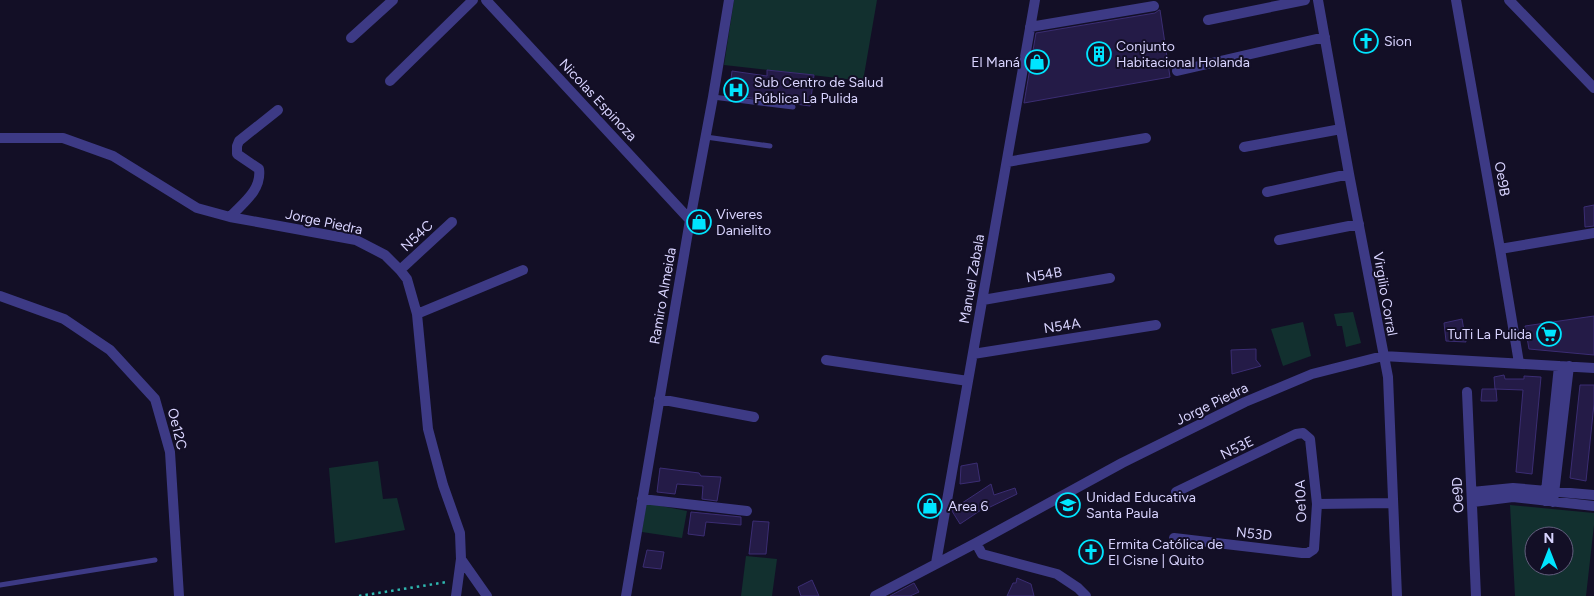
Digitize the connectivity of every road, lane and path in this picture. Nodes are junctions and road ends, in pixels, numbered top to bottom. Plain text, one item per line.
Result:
1 (393, 0) edge
2 (473, 0) edge
3 (729, 0) edge
4 (1035, 0) edge
5 (1305, 0) edge
6 (1318, 0) edge
7 (1456, 0) edge
8 (1509, 0) edge
9 (489, 2) edge
10 (1154, 6) dead end
11 (1208, 20) dead end
12 (1030, 27) junction
13 (1325, 37) junction
14 (351, 38) dead end
15 (1177, 71) dead end
16 (390, 81) dead end
17 (1594, 88) edge
18 (713, 98) junction
19 (793, 107) dead end
20 (278, 110) dead end
21 (1341, 129) junction
22 (706, 137) junction
23 (0, 138) edge
24 (1146, 138) dead end
25 (770, 146) dead end
26 (1244, 147) dead end
27 (1007, 162) junction
28 (1349, 174) junction
29 (1267, 192) dead end
30 (230, 217) junction
31 (690, 220) junction
32 (452, 222) dead end
33 (1358, 224) junction
34 (1594, 233) edge
35 (1279, 240) dead end
36 (1500, 249) junction
37 (400, 270) junction
38 (523, 270) dead end
39 (1110, 278) dead end
40 (0, 296) edge
41 (983, 300) junction
42 (417, 314) junction
43 (1156, 325) dead end
44 (973, 354) junction
45 (1383, 356) junction
46 (826, 360) dead end
47 (1519, 363) junction
48 (1564, 366) junction
49 (1594, 368) edge
50 (968, 381) junction
51 (1467, 392) dead end
52 (659, 399) junction
53 (754, 416) dead end
54 (1310, 439) joint
55 (1176, 492) dead end
56 (1594, 495) edge
57 (1550, 496) junction
58 (1472, 497) junction
59 (642, 499) junction
60 (1393, 503) junction
61 (1317, 504) junction
62 (1594, 506) edge
63 (747, 511) dead end
64 (1174, 538) dead end
65 (976, 543) junction
66 (1302, 553) joint
67 (460, 559) junction
68 (155, 560) dead end
69 (936, 563) junction
70 (458, 581) junction
71 (0, 585) edge
72 (179, 596) edge
73 (359, 596) edge
74 (456, 596) edge
75 (487, 596) edge
76 (626, 596) edge
77 (874, 596) edge
78 (1086, 596) edge
79 (1397, 596) edge
80 (1476, 596) edge

1 - 14 street
2 - 16 street
3 - 18 street, Ramiro Almeida
4 - 12 street, Manuel Zabala
5 - 11 street
6 - 13 street, Virgilio Corral
7 - 36 street, Oe9B
8 - 17 street
9 - 31 street, Nicolas Espinoza
10 - 12 street
12 - 27 street, Manuel Zabala
13 - 15 street
13 - 21 street, Virgilio Corral
18 - 19 lane
18 - 22 street, Ramiro Almeida
20 - 30 street
21 - 26 street
21 - 28 street, Virgilio Corral
22 - 25 lane
22 - 31 street, Ramiro Almeida
23 - 30 street, Jorge Piedra
24 - 27 street
27 - 41 street, Manuel Zabala
28 - 29 street
28 - 33 street, Virgilio Corral
30 - 37 street, Jorge Piedra
31 - 52 street, Ramiro Almeida
32 - 37 street, N54C
33 - 35 street
33 - 45 street, Virgilio Corral
34 - 36 street
36 - 47 street, Oe9B
37 - 42 street, Jorge Piedra
38 - 42 street
39 - 41 street, N54B
40 - 72 street, Oe12C
41 - 44 street, Manuel Zabala
42 - 67 street, Jorge Piedra
43 - 44 street, N54A
44 - 50 street, Manuel Zabala
45 - 47 street, Jorge Piedra
45 - 60 street, Virgilio Corral
45 - 65 street, Jorge Piedra
46 - 50 street
47 - 48 street, Jorge Piedra
48 - 49 street, Jorge Piedra
48 - 57 street
50 - 69 street, Manuel Zabala
51 - 58 street, Oe9D
52 - 53 street
52 - 59 street, Ramiro Almeida
54 - 55 street, N53E
54 - 61 street, Oe10A
56 - 57 street
57 - 58 street
57 - 62 street
58 - 80 street, Oe9D
59 - 63 street
59 - 76 street, Ramiro Almeida
60 - 61 street
60 - 79 street, Virgilio Corral
61 - 66 street, Oe10A
64 - 66 street, N53D
65 - 69 street, Jorge Piedra
65 - 78 street
67 - 70 street, Jorge Piedra
67 - 75 street
68 - 71 lane
69 - 77 street, Jorge Piedra
70 - 73 path
70 - 74 street, Jorge Piedra

